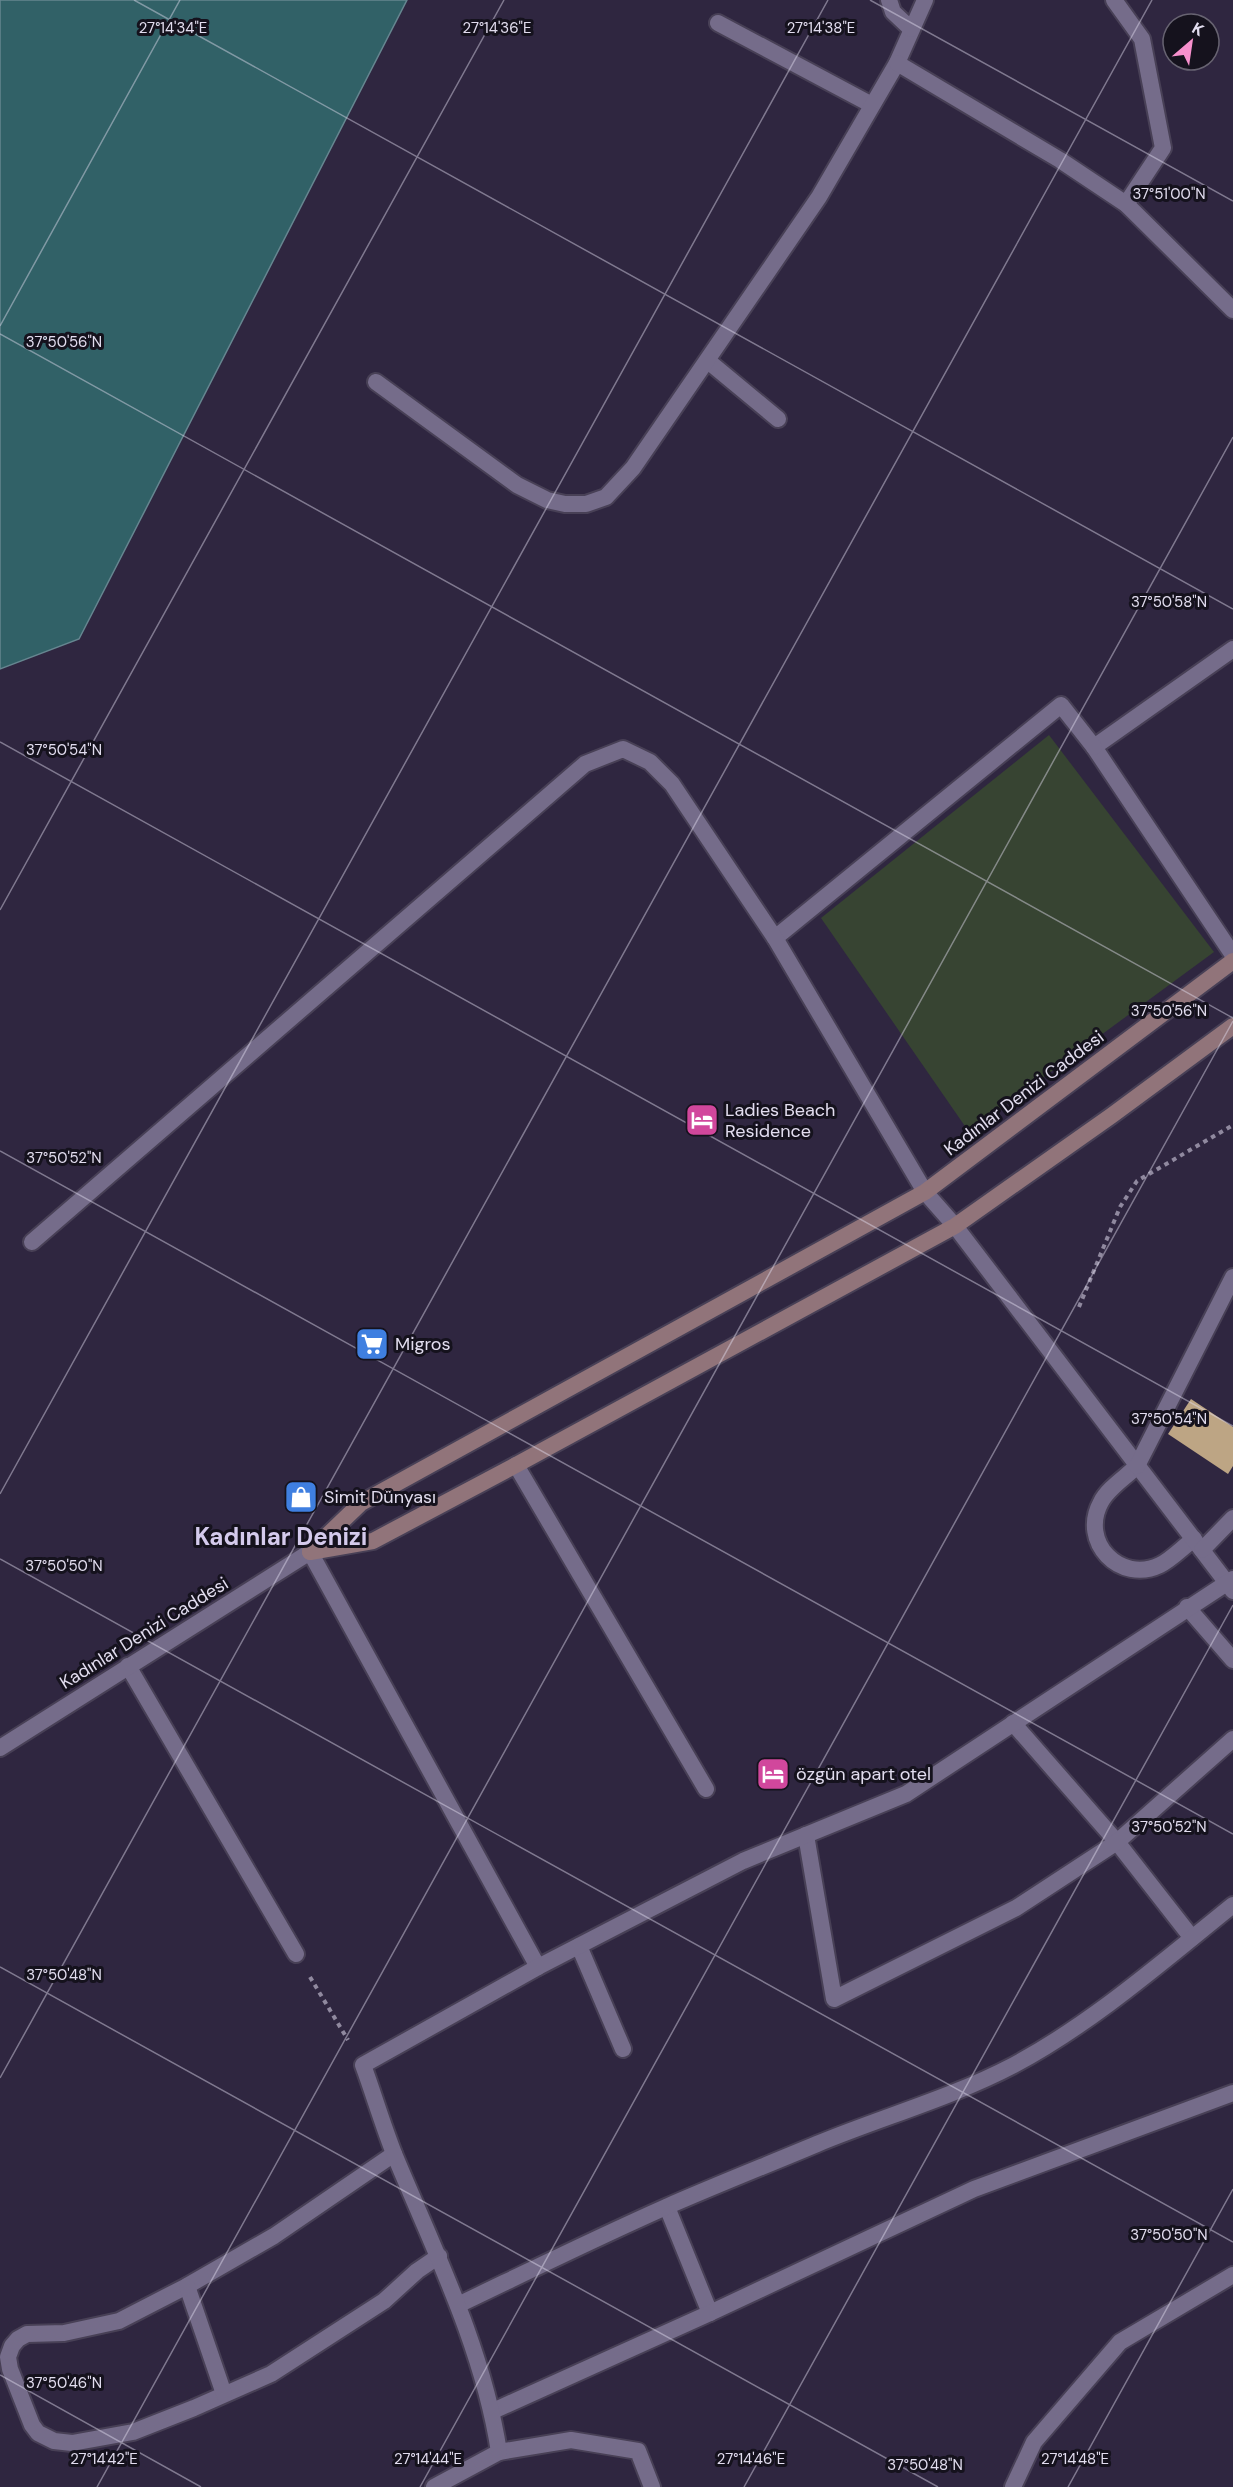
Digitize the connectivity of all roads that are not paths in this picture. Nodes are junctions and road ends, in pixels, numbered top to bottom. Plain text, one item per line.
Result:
1 (889, 0) edge
2 (925, 0) edge
3 (1114, 0) edge
4 (718, 23) dead end
5 (911, 29) junction
6 (897, 63) junction
7 (872, 105) junction
8 (1126, 204) junction
9 (1233, 310) edge
10 (708, 361) junction
11 (376, 382) dead end
12 (778, 419) dead end
13 (1233, 649) edge
14 (1094, 747) junction
15 (775, 938) junction
16 (1233, 955) edge
17 (1233, 961) edge
18 (1233, 1026) edge
19 (925, 1192) junction
20 (955, 1226) junction
21 (32, 1242) dead end
22 (1233, 1277) edge
23 (516, 1465) junction
24 (1137, 1466) junction
25 (1233, 1518) edge
26 (1198, 1545) junction
27 (310, 1552) junction
28 (1231, 1584) edge
29 (1187, 1607) junction
30 (1233, 1660) edge
31 (128, 1666) junction
32 (1014, 1723) junction
33 (1233, 1739) edge
34 (0, 1748) edge
35 (706, 1789) dead end
36 (806, 1835) junction
37 (1117, 1842) junction
38 (1233, 1905) edge
39 (1192, 1938) junction
40 (579, 1946) junction
41 (296, 1954) road end
42 (538, 1967) junction
43 (623, 2049) dead end
44 (1233, 2093) edge
45 (394, 2154) junction
46 (667, 2206) junction
47 (439, 2256) junction
48 (1233, 2274) edge
49 (187, 2286) junction
50 (458, 2305) junction
51 (710, 2313) junction
52 (224, 2394) junction
53 (493, 2411) junction
54 (499, 2452) junction
55 (434, 2487) edge
56 (652, 2487) edge
57 (1013, 2487) edge

1 - 5 street
2 - 5 street
3 - 8 street
4 - 7 street
5 - 6 street
6 - 7 street
6 - 8 street
7 - 10 street
8 - 9 street
10 - 11 street
10 - 12 street
13 - 14 street
14 - 15 street
14 - 16 street
15 - 19 street
15 - 21 street
17 - 19 main road, Kadınlar Denizi Caddesi
18 - 20 main road
19 - 20 street
19 - 27 main road, Kadınlar Denizi Caddesi
20 - 23 main road
20 - 24 street
22 - 24 street
23 - 27 main road
23 - 35 street
24 - 26 street
24 - 26 street
25 - 26 street
26 - 28 street
27 - 31 street, Kadınlar Denizi Caddesi
27 - 42 street
28 - 29 street
29 - 30 street
29 - 32 street
31 - 34 street, Kadınlar Denizi Caddesi
31 - 41 street
32 - 36 street
32 - 37 street
33 - 37 street
36 - 37 street
36 - 40 street
37 - 39 street
38 - 39 street
39 - 46 street
40 - 42 street
40 - 43 street
42 - 45 street
44 - 51 street
45 - 47 street
45 - 49 street
46 - 50 street
46 - 51 street
47 - 50 street
47 - 52 street
48 - 57 street
49 - 52 street
49 - 52 street
50 - 53 street
51 - 53 street
53 - 54 street
54 - 55 street
54 - 56 street

